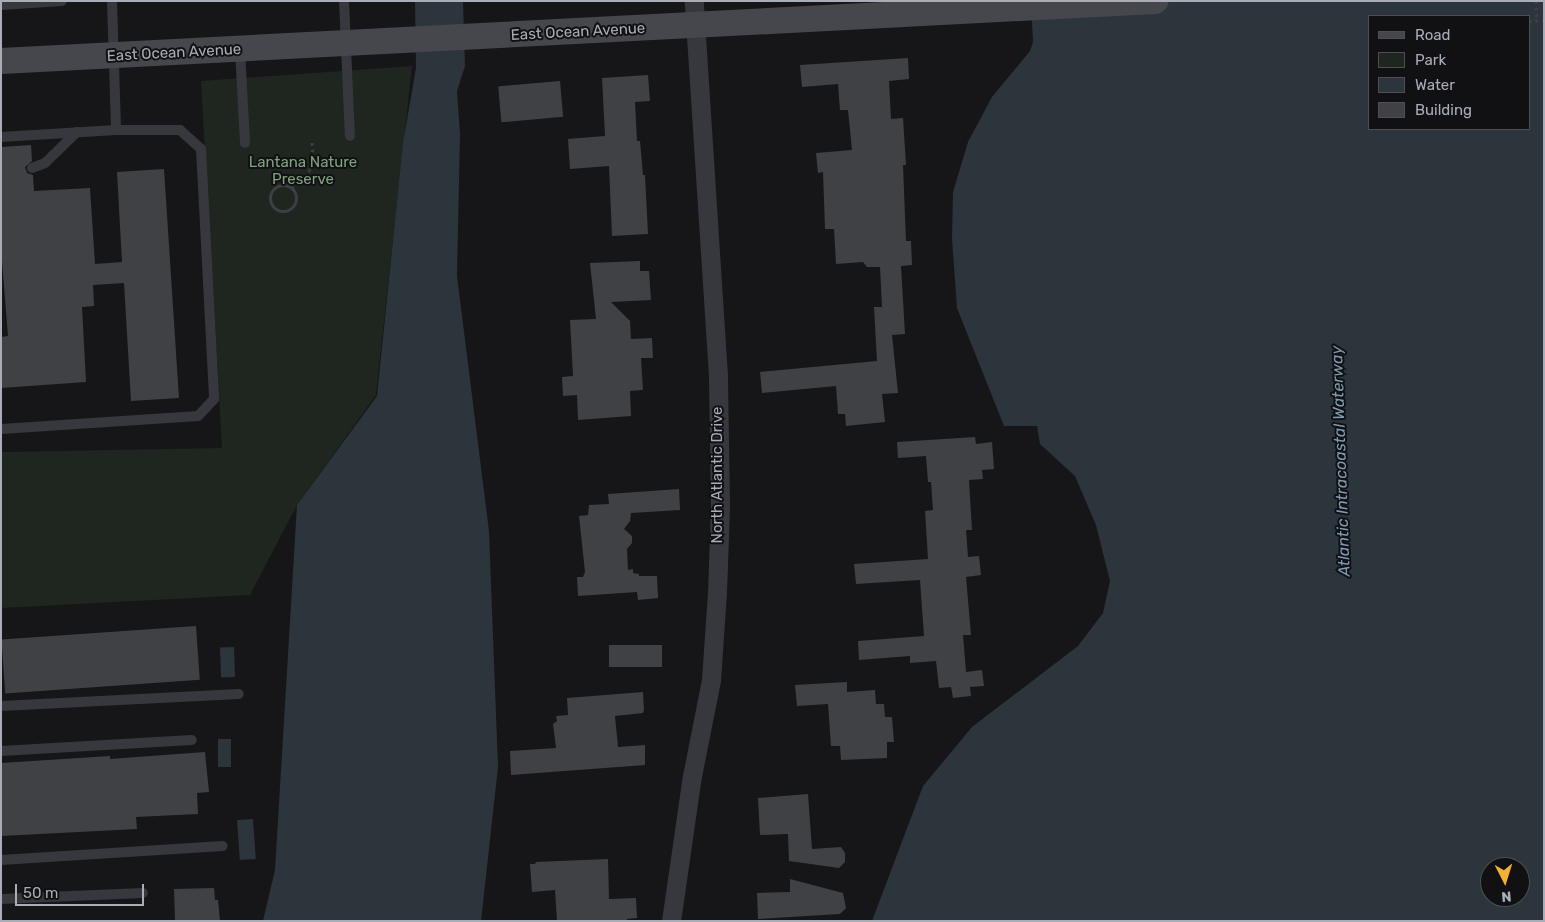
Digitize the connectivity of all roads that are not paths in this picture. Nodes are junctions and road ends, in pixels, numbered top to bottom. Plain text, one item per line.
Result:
1 (62, 1) edge
2 (112, 1) edge
3 (344, 1) edge
4 (1155, 1) edge
5 (1, 5) edge
6 (695, 14) edge
7 (345, 44) junction
8 (240, 50) junction
9 (114, 56) junction
10 (1, 61) edge
11 (116, 130) junction
12 (77, 132) junction
13 (350, 136) dead end
14 (1, 137) edge
15 (246, 143) dead end
16 (32, 168) dead end
17 (1, 429) edge
18 (239, 694) dead end
19 (1, 706) edge
20 (192, 740) dead end
21 (1, 751) edge
22 (223, 846) dead end
23 (1, 860) edge
24 (143, 893) dead end
25 (1, 898) edge
26 (671, 921) edge

1 - 5 lane
2 - 9 lane
3 - 7 lane
4 - 6 main road, East Ocean Avenue
6 - 7 main road, East Ocean Avenue
6 - 26 street, North Atlantic Drive
7 - 8 main road, East Ocean Avenue
7 - 13 lane
8 - 9 main road, East Ocean Avenue
8 - 15 lane
9 - 10 main road, East Ocean Avenue
9 - 11 lane
11 - 12 lane
11 - 17 lane
12 - 14 lane
12 - 16 lane
18 - 19 lane
20 - 21 lane
22 - 23 lane
24 - 25 lane

